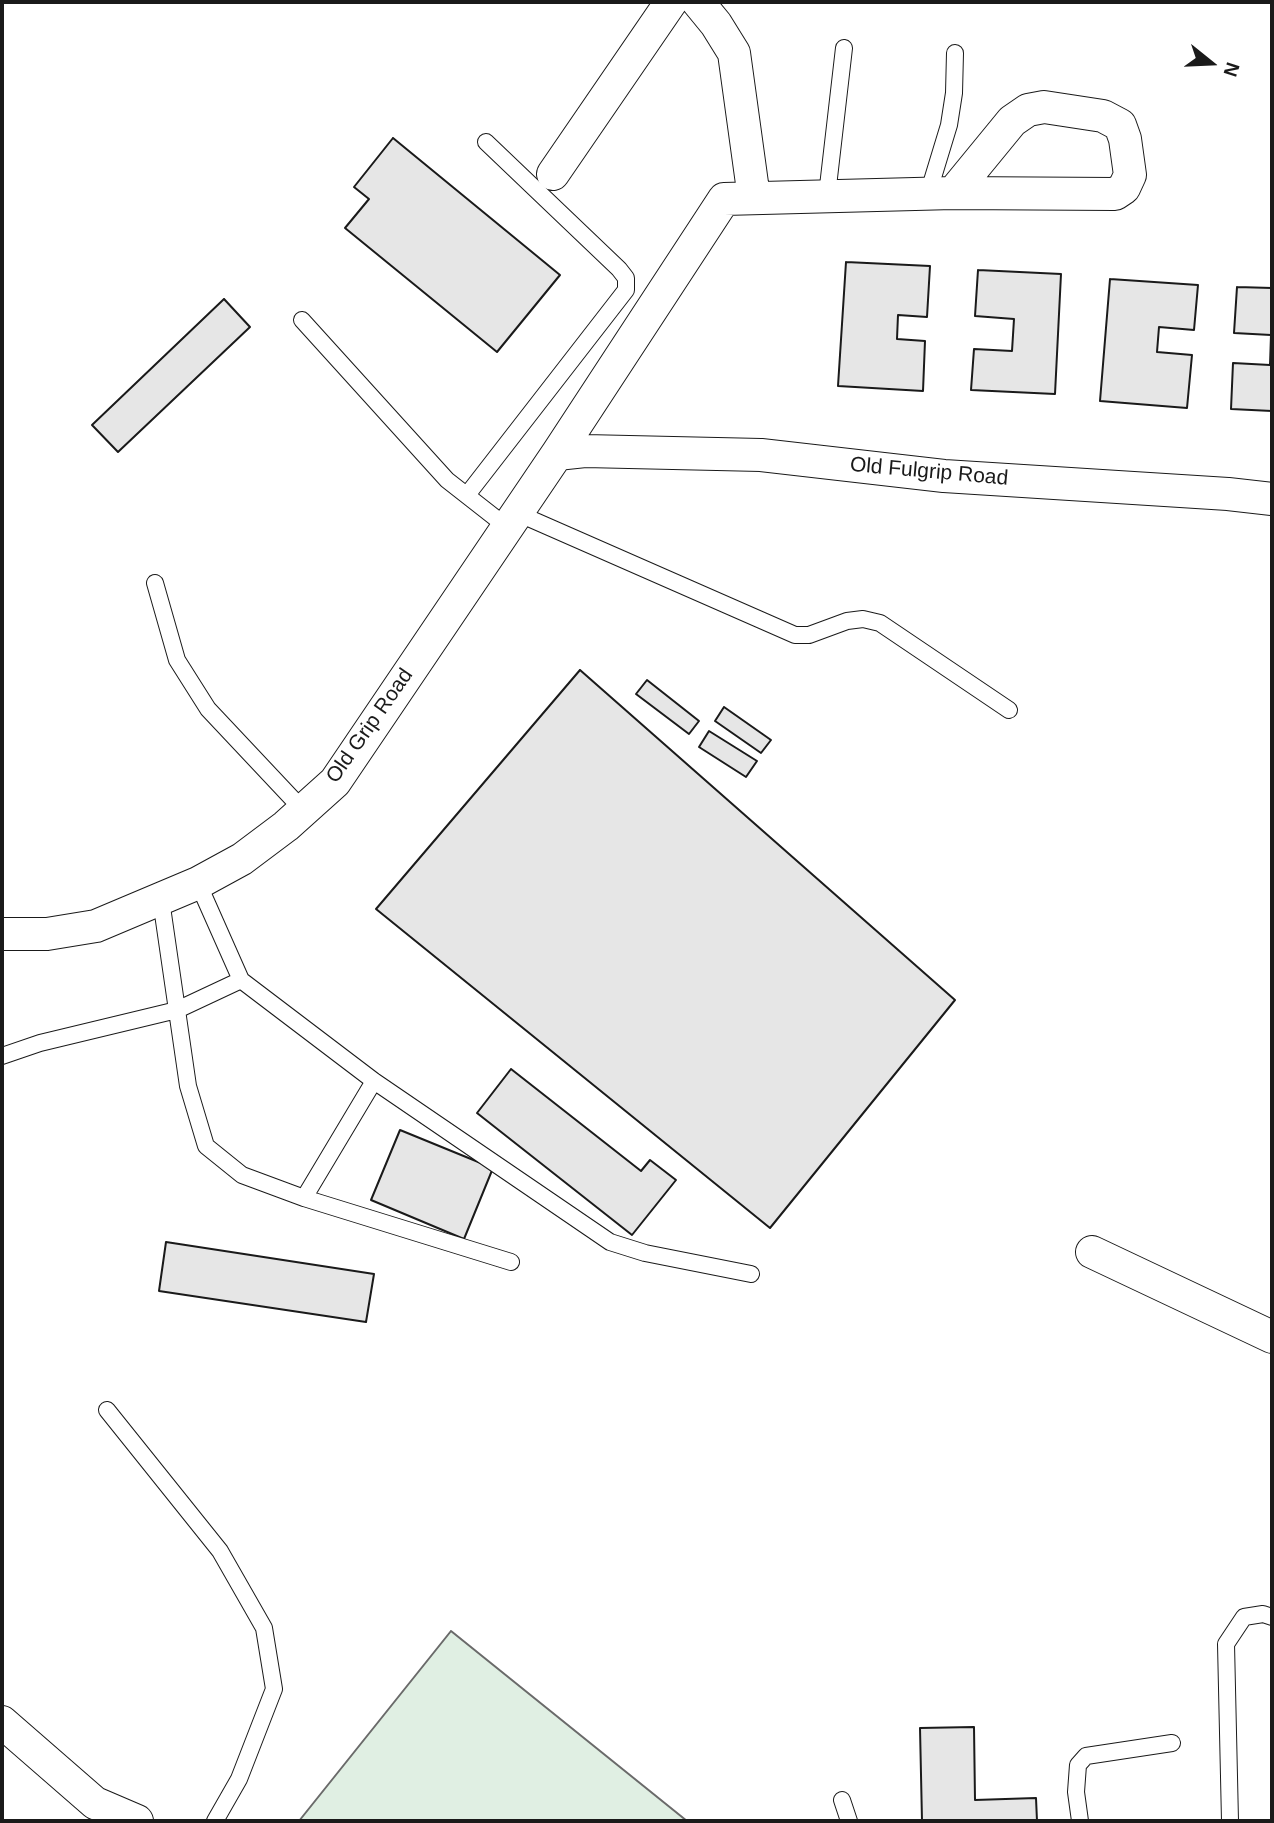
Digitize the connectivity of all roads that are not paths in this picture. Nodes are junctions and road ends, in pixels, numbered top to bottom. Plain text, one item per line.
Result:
1 (670, 2) edge
2 (698, 2) edge
3 (844, 48) dead end
4 (956, 53) dead end
5 (486, 142) dead end
6 (553, 174) dead end
7 (941, 193) junction
8 (828, 195) junction
9 (754, 198) junction
10 (302, 320) dead end
11 (571, 452) junction
12 (467, 495) junction
13 (1272, 499) edge
14 (512, 520) junction
15 (155, 583) dead end
16 (1009, 710) dead end
17 (303, 810) junction
18 (198, 883) junction
19 (161, 900) junction
20 (2, 934) edge
21 (241, 980) junction
22 (177, 1010) junction
23 (2, 1055) edge
24 (374, 1081) junction
25 (304, 1198) junction
26 (1092, 1252) dead end
27 (511, 1262) dead end
28 (751, 1274) dead end
29 (1272, 1337) edge
30 (107, 1410) dead end
31 (1272, 1617) edge
32 (2, 1722) edge
33 (1172, 1743) dead end
34 (842, 1801) dead end
35 (88, 1812) edge
36 (137, 1821) edge
37 (215, 1821) edge
38 (849, 1821) edge
39 (1080, 1821) edge
40 (1230, 1821) edge

1 - 6 street
2 - 9 street
3 - 8 lane
4 - 7 lane
5 - 12 lane
7 - 7 street
7 - 8 street
8 - 9 street
9 - 11 street, Old Grip Road
10 - 12 lane
11 - 13 street, Old Fulgrip Road
11 - 14 street, Old Grip Road
12 - 14 lane
14 - 16 lane
14 - 17 street, Old Grip Road
15 - 17 lane
17 - 18 street, Old Grip Road
18 - 19 street, Old Grip Road
18 - 21 lane
19 - 20 street, Old Grip Road
19 - 22 lane
21 - 22 lane
21 - 24 lane
22 - 23 lane
22 - 25 lane
24 - 25 lane
24 - 28 lane
25 - 27 lane
26 - 29 street
30 - 37 lane
31 - 40 lane
32 - 35 street
33 - 39 lane
34 - 38 lane
35 - 36 street

